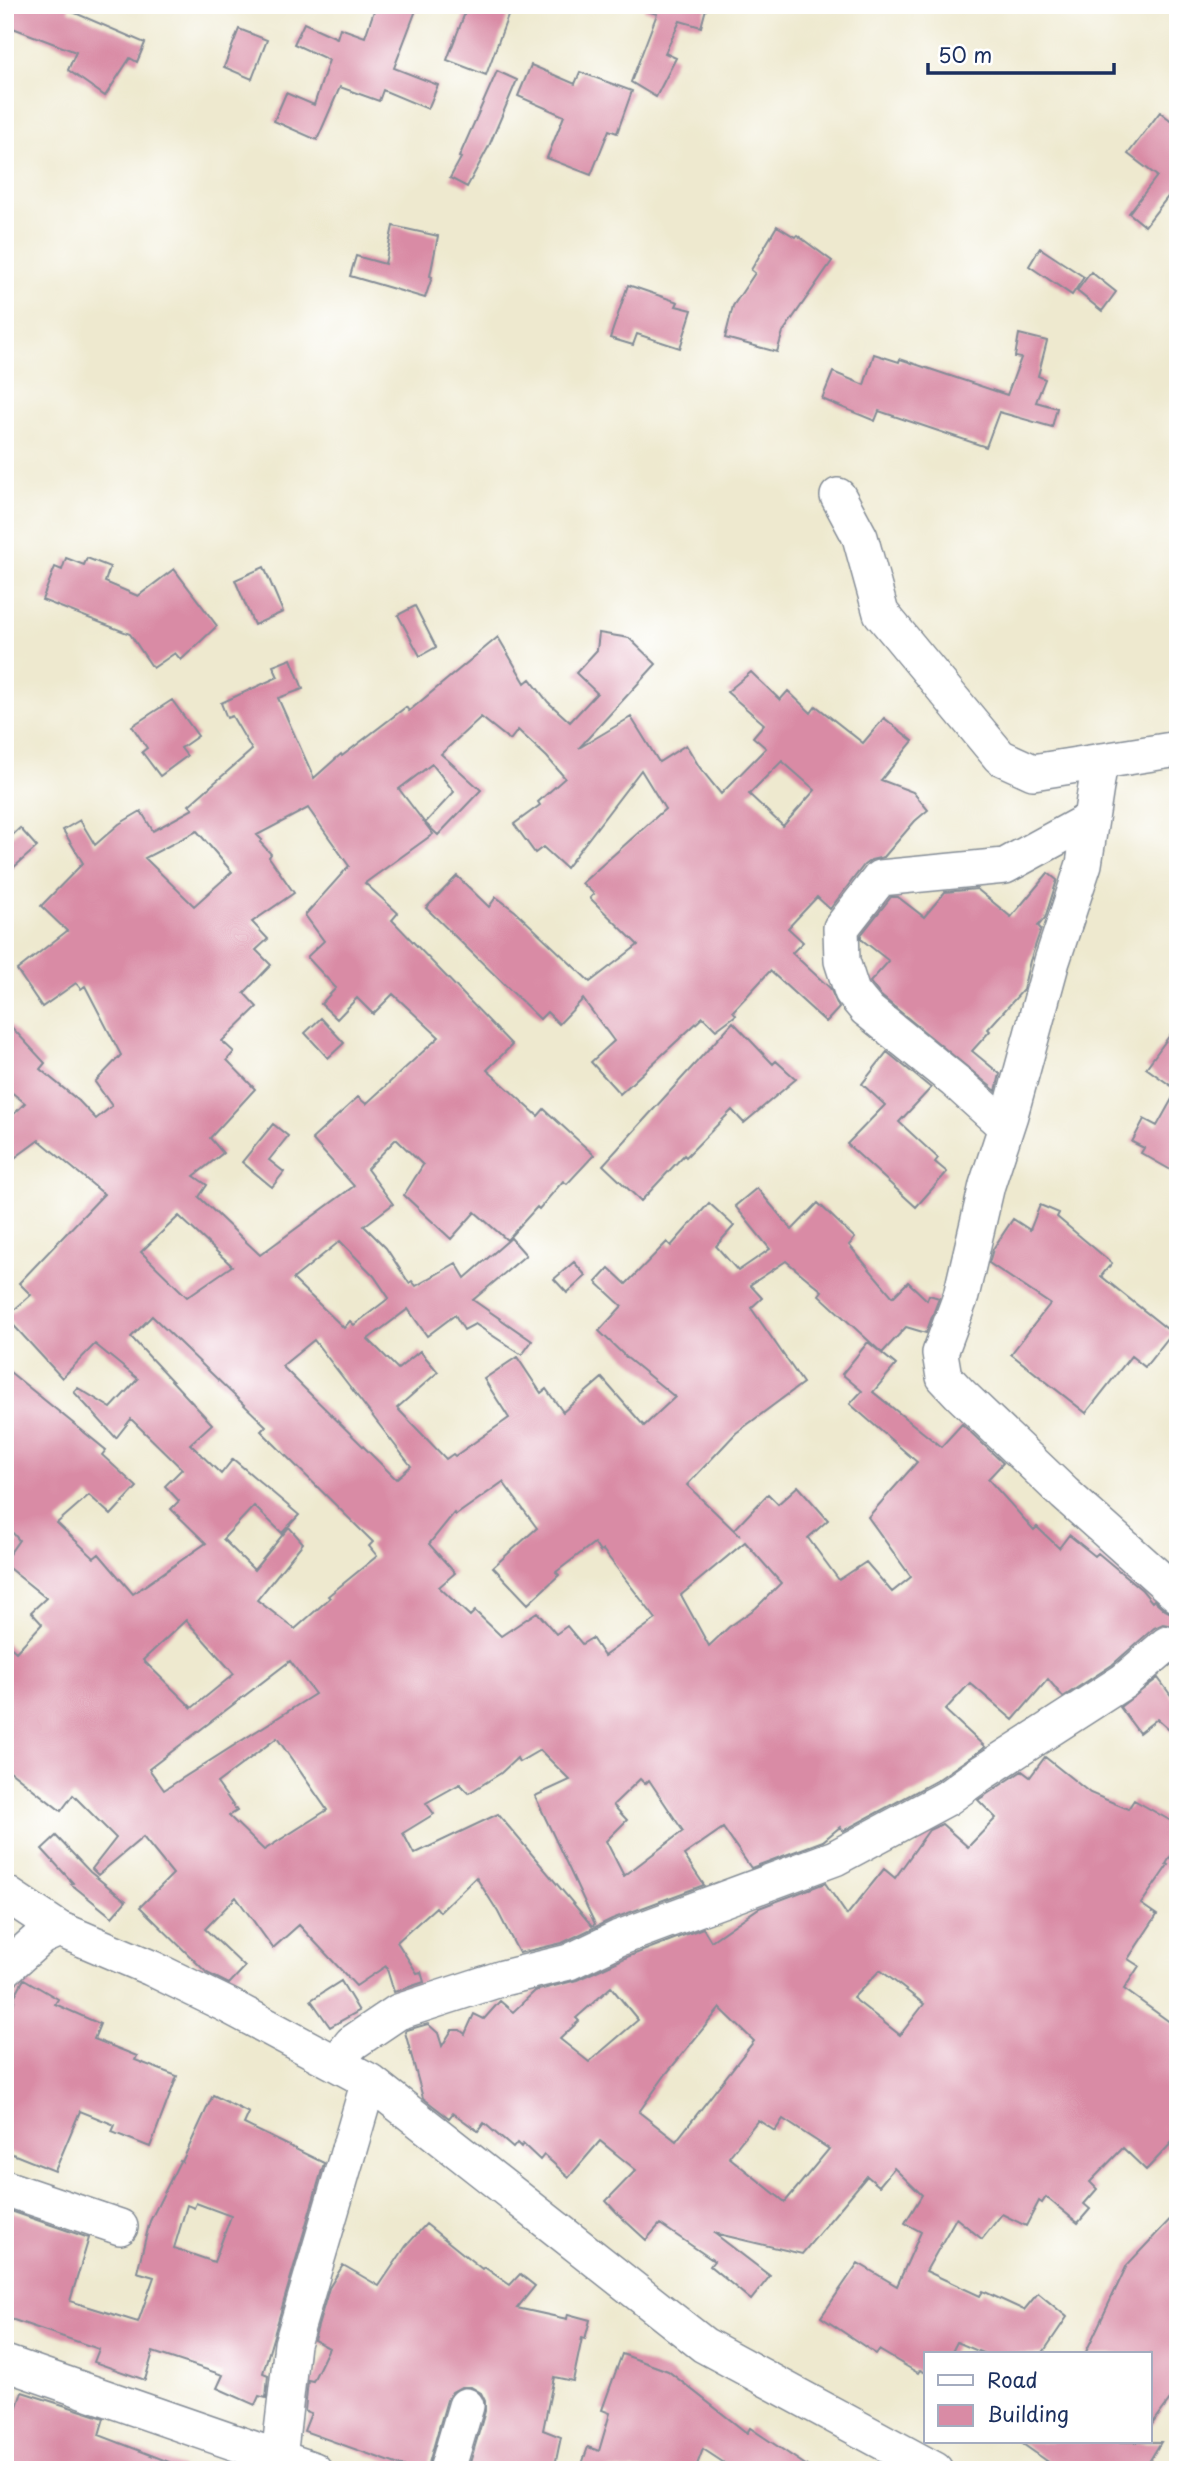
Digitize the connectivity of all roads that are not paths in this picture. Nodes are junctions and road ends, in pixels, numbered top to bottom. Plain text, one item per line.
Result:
1 (838, 496) dead end
2 (1178, 749) edge
3 (1100, 761) junction
4 (1091, 818) junction
5 (1006, 1127) junction
6 (1178, 1595) edge
7 (1167, 1644) dead end
8 (5, 1893) edge
9 (59, 1929) junction
10 (5, 1969) edge
11 (336, 2063) junction
12 (369, 2081) junction
13 (5, 2188) edge
14 (120, 2227) dead end
15 (5, 2363) edge
16 (466, 2406) dead end
17 (279, 2458) junction
18 (314, 2470) edge
19 (447, 2470) edge
20 (935, 2470) edge

1 - 3 street
2 - 3 street
3 - 4 street
4 - 5 street
4 - 5 street
5 - 6 street
7 - 11 street
8 - 9 street
9 - 10 street
9 - 11 street
11 - 12 street
12 - 17 street
12 - 20 street
13 - 14 street
15 - 17 street
16 - 19 street
17 - 18 street

